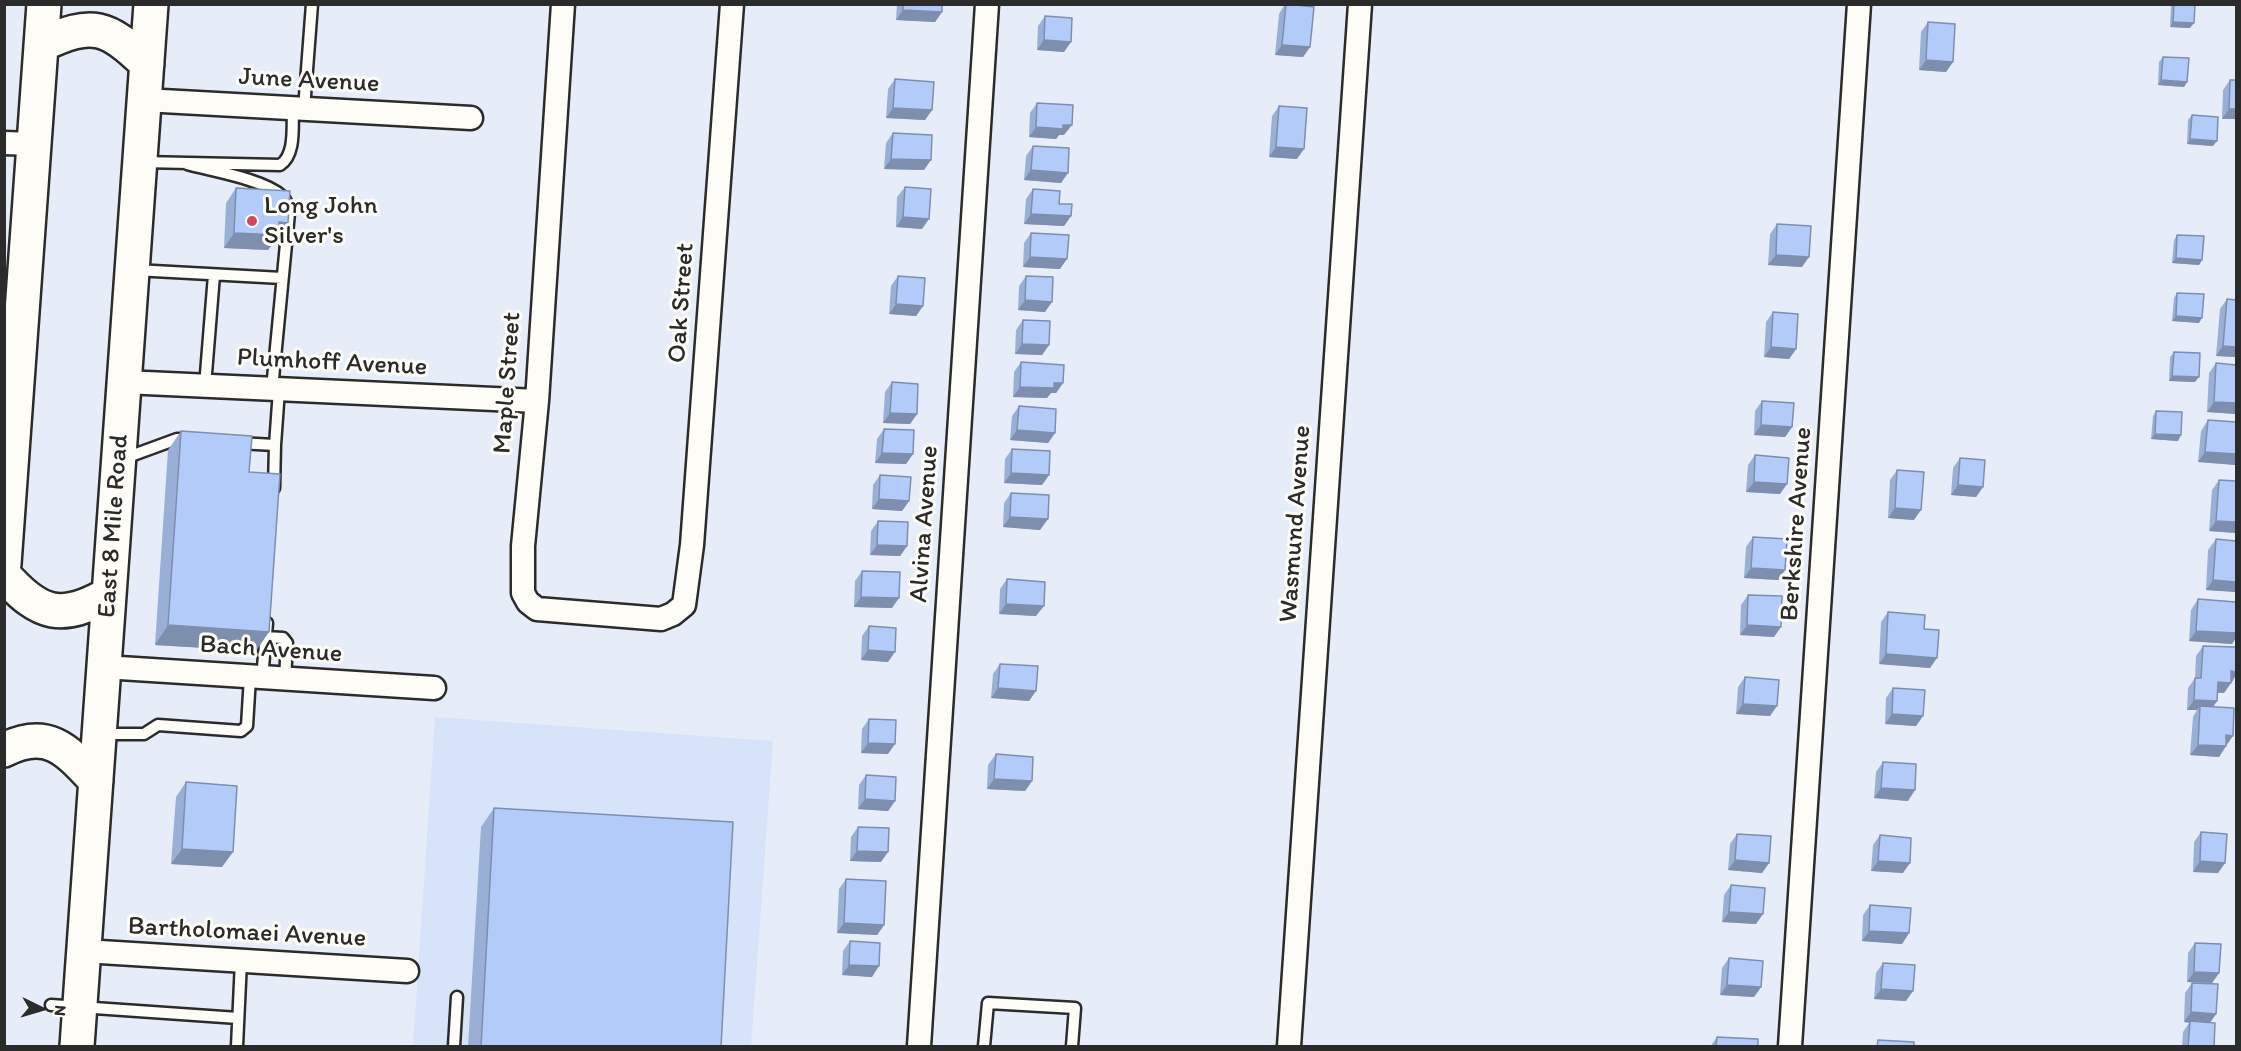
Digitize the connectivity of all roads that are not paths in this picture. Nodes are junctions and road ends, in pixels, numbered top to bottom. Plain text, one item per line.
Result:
1 (44, 4) edge
2 (151, 4) edge
3 (312, 4) edge
4 (563, 4) edge
5 (732, 4) edge
6 (987, 4) edge
7 (1360, 4) edge
8 (1859, 4) edge
9 (41, 45) junction
10 (147, 64) junction
11 (144, 100) junction
12 (298, 109) junction
13 (471, 118) dead end
14 (19, 143) edge
15 (140, 162) junction
16 (186, 164) junction
17 (132, 269) junction
18 (214, 275) junction
19 (282, 278) junction
20 (124, 382) junction
21 (205, 386) junction
22 (275, 389) junction
23 (537, 401) junction
24 (9, 420) edge
25 (198, 440) edge
26 (231, 442) edge
27 (275, 445) junction
28 (119, 461) junction
29 (7, 495) edge
30 (273, 505) edge
31 (5, 558) edge
32 (4, 564) edge
33 (4, 575) edge
34 (109, 594) junction
35 (684, 605) joint
36 (267, 616) edge
37 (266, 637) junction
38 (104, 667) junction
39 (256, 677) junction
40 (285, 679) junction
41 (434, 688) dead end
42 (99, 734) junction
43 (4, 750) edge
44 (96, 782) junction
45 (84, 951) junction
46 (242, 961) junction
47 (407, 971) dead end
48 (457, 998) dead end
49 (65, 1006) junction
50 (238, 1018) junction
51 (77, 1047) edge
52 (237, 1047) edge
53 (454, 1047) edge
54 (919, 1047) edge
55 (984, 1047) edge
56 (1072, 1047) edge
57 (1289, 1047) edge
58 (1790, 1047) edge

1 - 9 highway
2 - 10 highway, East 8 Mile Road
3 - 12 lane
4 - 23 street, Maple Street
5 - 35 street, Oak Street
6 - 54 street, Alvina Avenue
7 - 57 street, Wasmund Avenue
8 - 58 street, Berkshire Avenue
9 - 10 highway
9 - 14 highway
10 - 11 highway, East 8 Mile Road
11 - 12 street, June Avenue
11 - 15 highway, East 8 Mile Road
12 - 13 street, June Avenue
12 - 16 lane
14 - 24 highway
15 - 16 lane
15 - 17 highway, East 8 Mile Road
16 - 19 lane
17 - 18 lane
17 - 20 highway, East 8 Mile Road
18 - 19 lane
18 - 21 lane
19 - 22 lane
20 - 21 street, Plumhoff Avenue
20 - 28 highway, East 8 Mile Road
21 - 22 street, Plumhoff Avenue
22 - 23 street, Plumhoff Avenue
22 - 27 lane
23 - 35 street, Maple Street
24 - 29 highway
25 - 28 lane
26 - 27 lane
27 - 30 lane
28 - 34 highway, East 8 Mile Road
29 - 31 highway
31 - 32 highway
33 - 34 highway
34 - 38 highway, East 8 Mile Road
36 - 37 lane
37 - 39 lane
37 - 40 lane
38 - 39 street, Bach Avenue
38 - 42 highway, East 8 Mile Road
39 - 40 street, Bach Avenue
39 - 42 lane
40 - 41 street, Bach Avenue
42 - 44 highway, East 8 Mile Road
43 - 44 highway
44 - 45 highway, East 8 Mile Road
45 - 46 street, Bartholomaei Avenue
45 - 49 highway, East 8 Mile Road
46 - 47 street, Bartholomaei Avenue
46 - 50 lane
48 - 53 lane
49 - 50 lane
49 - 51 highway, East 8 Mile Road
50 - 52 lane
55 - 56 lane

